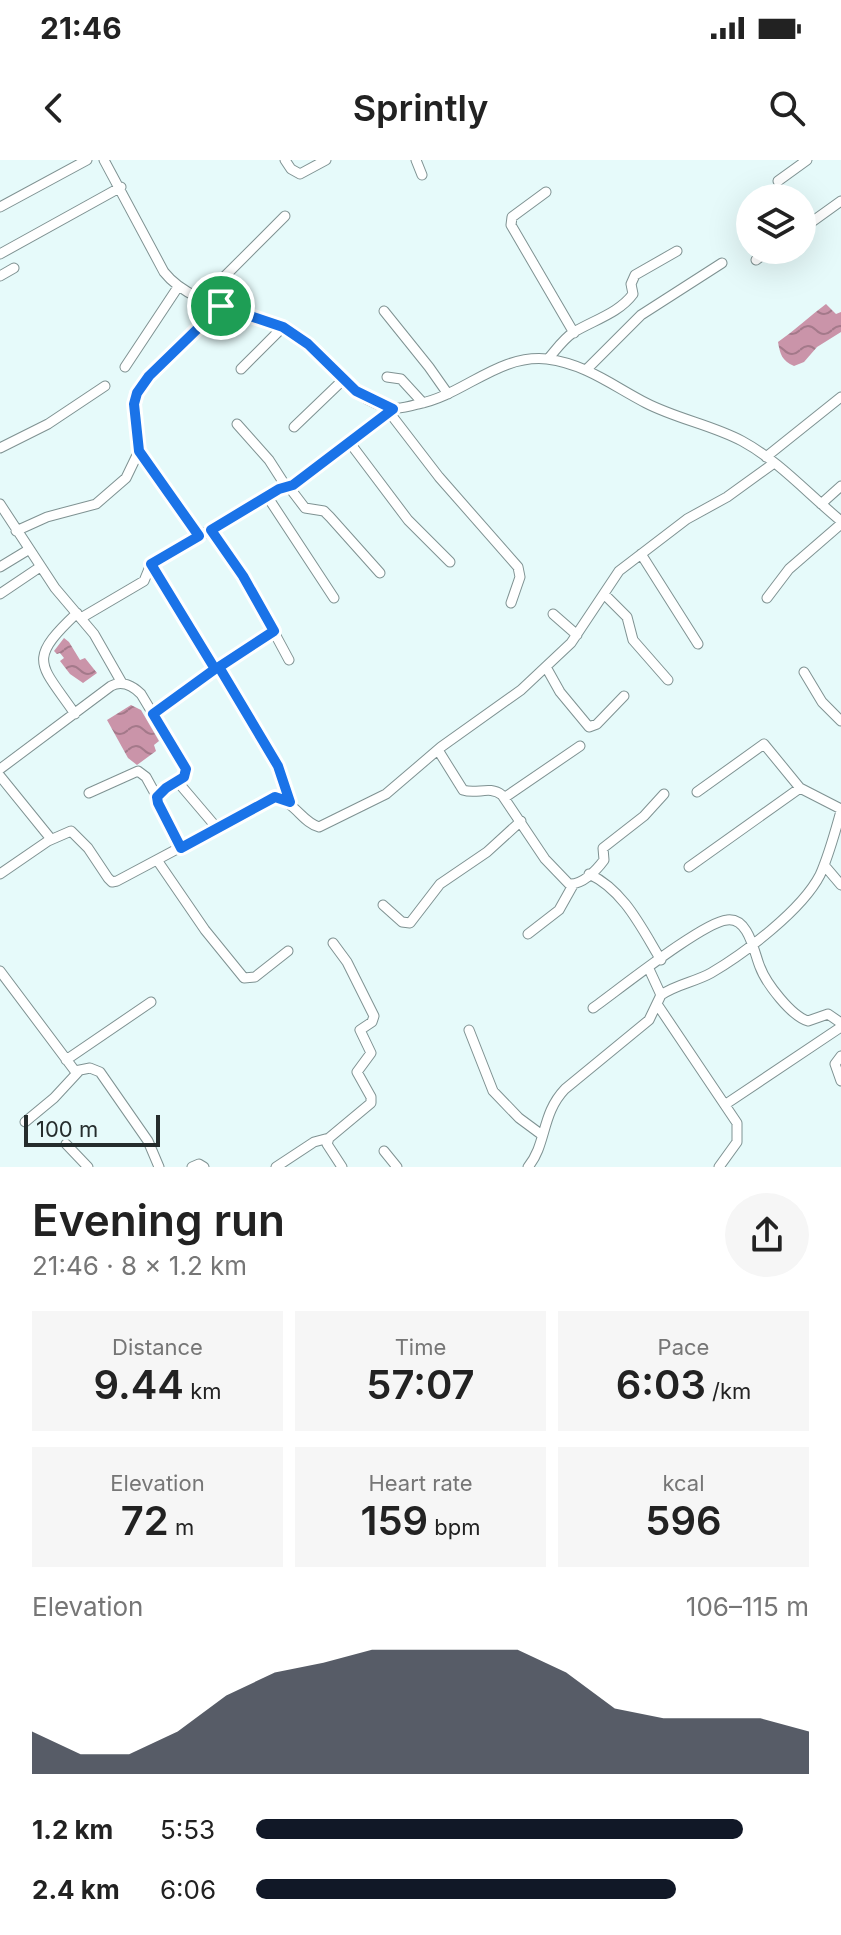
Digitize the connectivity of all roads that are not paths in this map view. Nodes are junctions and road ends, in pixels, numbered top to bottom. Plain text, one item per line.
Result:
1 (87, 160) edge
2 (104, 160) edge
3 (285, 160) edge
4 (326, 160) edge
5 (416, 160) edge
6 (807, 160) edge
7 (422, 175) dead end
8 (778, 181) dead end
9 (121, 187) junction
10 (546, 192) dead end
11 (841, 201) edge
12 (0, 207) edge
13 (285, 216) dead end
14 (816, 219) edge
15 (677, 251) dead end
16 (0, 254) edge
17 (722, 263) dead end
18 (14, 268) dead end
19 (0, 276) edge
20 (178, 287) junction
21 (633, 294) junction
22 (206, 299) junction
23 (221, 306) junction
24 (384, 311) dead end
25 (644, 313) junction
26 (283, 327) junction
27 (574, 333) junction
28 (548, 359) junction
29 (125, 367) dead end
30 (241, 369) dead end
31 (587, 369) junction
32 (387, 377) dead end
33 (344, 379) junction
34 (105, 386) dead end
35 (448, 394) junction
36 (841, 397) edge
37 (423, 403) junction
38 (391, 410) junction
39 (237, 424) dead end
40 (294, 427) dead end
41 (350, 443) junction
42 (0, 448) edge
43 (139, 451) junction
44 (770, 460) junction
45 (841, 486) edge
46 (288, 487) junction
47 (267, 496) junction
48 (0, 504) edge
49 (821, 504) junction
50 (841, 522) edge
51 (211, 530) junction
52 (16, 531) junction
53 (199, 536) junction
54 (28, 550) junction
55 (641, 554) junction
56 (450, 562) dead end
57 (151, 564) junction
58 (0, 567) edge
59 (40, 567) junction
60 (380, 573) dead end
61 (0, 594) edge
62 (604, 594) junction
63 (334, 598) dead end
64 (767, 598) dead end
65 (511, 603) dead end
66 (553, 614) dead end
67 (79, 616) junction
68 (274, 631) junction
69 (577, 635) junction
70 (698, 644) dead end
71 (289, 660) dead end
72 (546, 667) junction
73 (217, 668) junction
74 (804, 672) dead end
75 (668, 680) dead end
76 (122, 683) junction
77 (624, 696) dead end
78 (75, 714) junction
79 (153, 714) junction
80 (841, 721) edge
81 (580, 746) dead end
82 (438, 750) junction
83 (0, 769) edge
84 (0, 776) edge
85 (177, 781) junction
86 (800, 788) junction
87 (697, 792) dead end
88 (89, 793) dead end
89 (664, 794) dead end
90 (157, 797) junction
91 (504, 798) junction
92 (290, 802) junction
93 (841, 810) edge
94 (521, 821) junction
95 (217, 828) junction
96 (51, 839) junction
97 (181, 848) junction
98 (157, 860) junction
99 (824, 865) junction
100 (689, 867) dead end
101 (0, 874) edge
102 (589, 874) junction
103 (573, 885) junction
104 (841, 885) edge
105 (383, 905) dead end
106 (528, 934) dead end
107 (333, 943) dead end
108 (754, 943) junction
109 (288, 951) dead end
110 (661, 960) junction
111 (649, 969) junction
112 (0, 971) edge
113 (659, 999) junction
114 (151, 1002) dead end
115 (593, 1008) dead end
116 (841, 1025) edge
117 (469, 1030) dead end
118 (841, 1056) edge
119 (66, 1060) junction
120 (79, 1071) junction
121 (841, 1081) edge
122 (726, 1104) junction
123 (25, 1122) dead end
124 (542, 1135) junction
125 (329, 1138) junction
126 (66, 1144) dead end
127 (384, 1151) dead end
128 (88, 1167) edge
129 (159, 1167) edge
130 (192, 1167) edge
131 (204, 1167) edge
132 (276, 1167) edge
133 (342, 1167) edge
134 (397, 1167) edge
135 (528, 1167) edge
136 (719, 1167) edge

1 - 12 street
2 - 9 street
3 - 4 street
5 - 7 street
6 - 8 street
9 - 16 street
9 - 20 street
10 - 27 street
11 - 14 street
13 - 22 street
15 - 21 street
17 - 25 street
18 - 19 street
20 - 22 street
20 - 29 street
21 - 25 street
21 - 27 street
22 - 23 street
23 - 26 street
23 - 43 street
24 - 35 street
25 - 31 street
26 - 30 street
26 - 33 street
27 - 28 street
28 - 31 street
28 - 35 street
31 - 44 street
32 - 37 street
33 - 38 street
33 - 40 street
34 - 42 street
35 - 37 street
36 - 44 street
37 - 38 street
38 - 41 street
38 - 65 street
39 - 46 street
41 - 46 street
41 - 56 street
43 - 52 street
43 - 53 street
44 - 49 street
44 - 55 street
45 - 49 street
46 - 47 street
46 - 60 street
47 - 51 street
47 - 63 street
48 - 52 street
49 - 50 street
50 - 64 street
51 - 53 street
51 - 68 street
52 - 54 street
53 - 57 street
54 - 58 street
54 - 59 street
55 - 62 street
55 - 70 street
57 - 67 street
57 - 73 street
59 - 61 street
59 - 67 street
62 - 69 street
62 - 75 street
66 - 69 street
67 - 76 street
67 - 78 street
68 - 71 street
68 - 73 street
69 - 72 street
72 - 77 street
72 - 82 street
73 - 79 street
73 - 92 street
74 - 80 street
76 - 78 street
76 - 79 street
78 - 83 street
79 - 85 street
81 - 91 street
82 - 91 street
82 - 92 street
84 - 96 street
85 - 90 street
85 - 95 street
86 - 87 street
86 - 93 street
86 - 100 street
88 - 90 street
89 - 102 street
90 - 97 street
91 - 94 street
92 - 95 street
93 - 99 street
94 - 103 street
94 - 105 street
95 - 97 street
96 - 98 street
96 - 101 street
97 - 98 street
98 - 109 street
99 - 104 street
99 - 108 street
102 - 103 street
102 - 110 street
103 - 106 street
107 - 125 street
108 - 110 street
108 - 113 street
108 - 116 street
110 - 111 street
111 - 113 street
111 - 115 street
112 - 119 street
113 - 122 street
113 - 124 street
114 - 119 street
116 - 122 street
117 - 124 street
118 - 121 street
119 - 120 street
120 - 123 street
120 - 129 street
122 - 136 street
124 - 135 street
125 - 132 street
125 - 133 street
126 - 128 street
127 - 134 street
130 - 131 street

